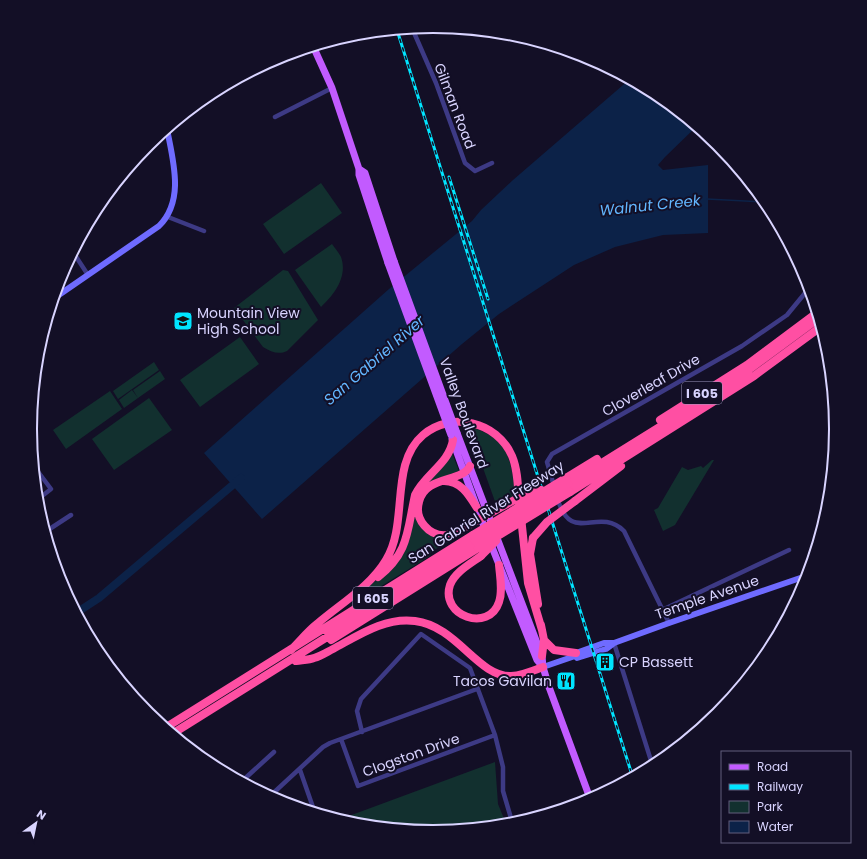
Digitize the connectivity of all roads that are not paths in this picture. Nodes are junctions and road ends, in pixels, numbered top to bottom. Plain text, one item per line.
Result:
1 (415, 34) edge
2 (315, 51) edge
3 (332, 88) junction
4 (276, 117) dead end
5 (168, 135) edge
6 (492, 163) dead end
7 (168, 217) junction
8 (204, 231) dead end
9 (76, 257) edge
10 (88, 275) junction
11 (61, 293) edge
12 (805, 293) edge
13 (813, 316) edge
14 (814, 321) edge
15 (815, 325) edge
16 (817, 330) edge
17 (454, 436) junction
18 (658, 438) junction
19 (467, 469) junction
20 (39, 473) edge
21 (441, 481) junction
22 (568, 485) junction
23 (546, 490) junction
24 (43, 495) edge
25 (477, 508) junction
26 (71, 515) dead end
27 (50, 529) edge
28 (477, 545) junction
29 (789, 550) dead end
30 (499, 565) junction
31 (801, 578) edge
32 (354, 594) junction
33 (662, 610) junction
34 (669, 623) junction
35 (542, 630) junction
36 (544, 640) junction
37 (614, 643) junction
38 (292, 650) junction
39 (576, 655) junction
40 (542, 656) junction
41 (296, 661) junction
42 (543, 667) junction
43 (274, 668) junction
44 (477, 689) junction
45 (169, 726) edge
46 (174, 729) edge
47 (176, 731) edge
48 (362, 732) junction
49 (179, 734) edge
50 (495, 735) junction
51 (341, 739) junction
52 (274, 752) dead end
53 (651, 761) edge
54 (300, 770) junction
55 (245, 778) edge
56 (274, 792) edge
57 (589, 794) edge
58 (313, 807) edge
59 (511, 818) edge

1 - 6 street, Gilman Road
2 - 3 main road, Valley Boulevard
3 - 4 street
3 - 17 main road, Valley Boulevard, bridge
5 - 7 main road
7 - 8 street
7 - 10 main road
9 - 10 street
10 - 11 main road
12 - 33 street, Cloverleaf Drive
13 - 22 highway, San Gabriel River Freeway / I 605
14 - 22 highway
15 - 22 highway
16 - 18 highway, San Gabriel River Freeway / I 605
17 - 19 main road, Valley Boulevard
17 - 32 highway
18 - 22 highway, San Gabriel River Freeway / I 605
18 - 35 highway, bridge
19 - 21 highway
19 - 25 main road, Valley Boulevard
19 - 40 main road, Valley Boulevard
20 - 24 street
21 - 23 highway, bridge
21 - 25 highway
22 - 23 highway, San Gabriel River Freeway / I 605, bridge
22 - 28 highway, bridge
22 - 28 highway, San Gabriel River Freeway / I 605, bridge
23 - 28 highway, San Gabriel River Freeway / I 605, bridge
25 - 30 main road, Valley Boulevard
26 - 27 street
28 - 30 highway
28 - 38 highway, San Gabriel River Freeway / I 605
28 - 41 highway, San Gabriel River Freeway / I 605
28 - 43 highway
29 - 33 street
30 - 42 main road, Valley Boulevard
31 - 34 main road, Temple Avenue
32 - 35 highway
32 - 38 highway
33 - 34 street
34 - 37 main road, Temple Avenue
35 - 36 highway
36 - 39 highway
36 - 40 highway
37 - 39 main road, Temple Avenue
37 - 53 street
38 - 43 highway, San Gabriel River Freeway / I 605
39 - 42 main road, Temple Avenue
40 - 42 main road, Valley Boulevard
41 - 42 highway
41 - 43 highway, San Gabriel River Freeway / I 605
42 - 57 main road, Valley Boulevard
43 - 45 highway, San Gabriel River Freeway / I 605
43 - 46 highway
43 - 47 highway
43 - 49 highway, San Gabriel River Freeway / I 605
44 - 48 street
44 - 48 street
44 - 50 street
48 - 51 street
50 - 51 street, Clogston Drive
50 - 59 street
51 - 54 street
52 - 55 street
54 - 56 street
54 - 58 street

